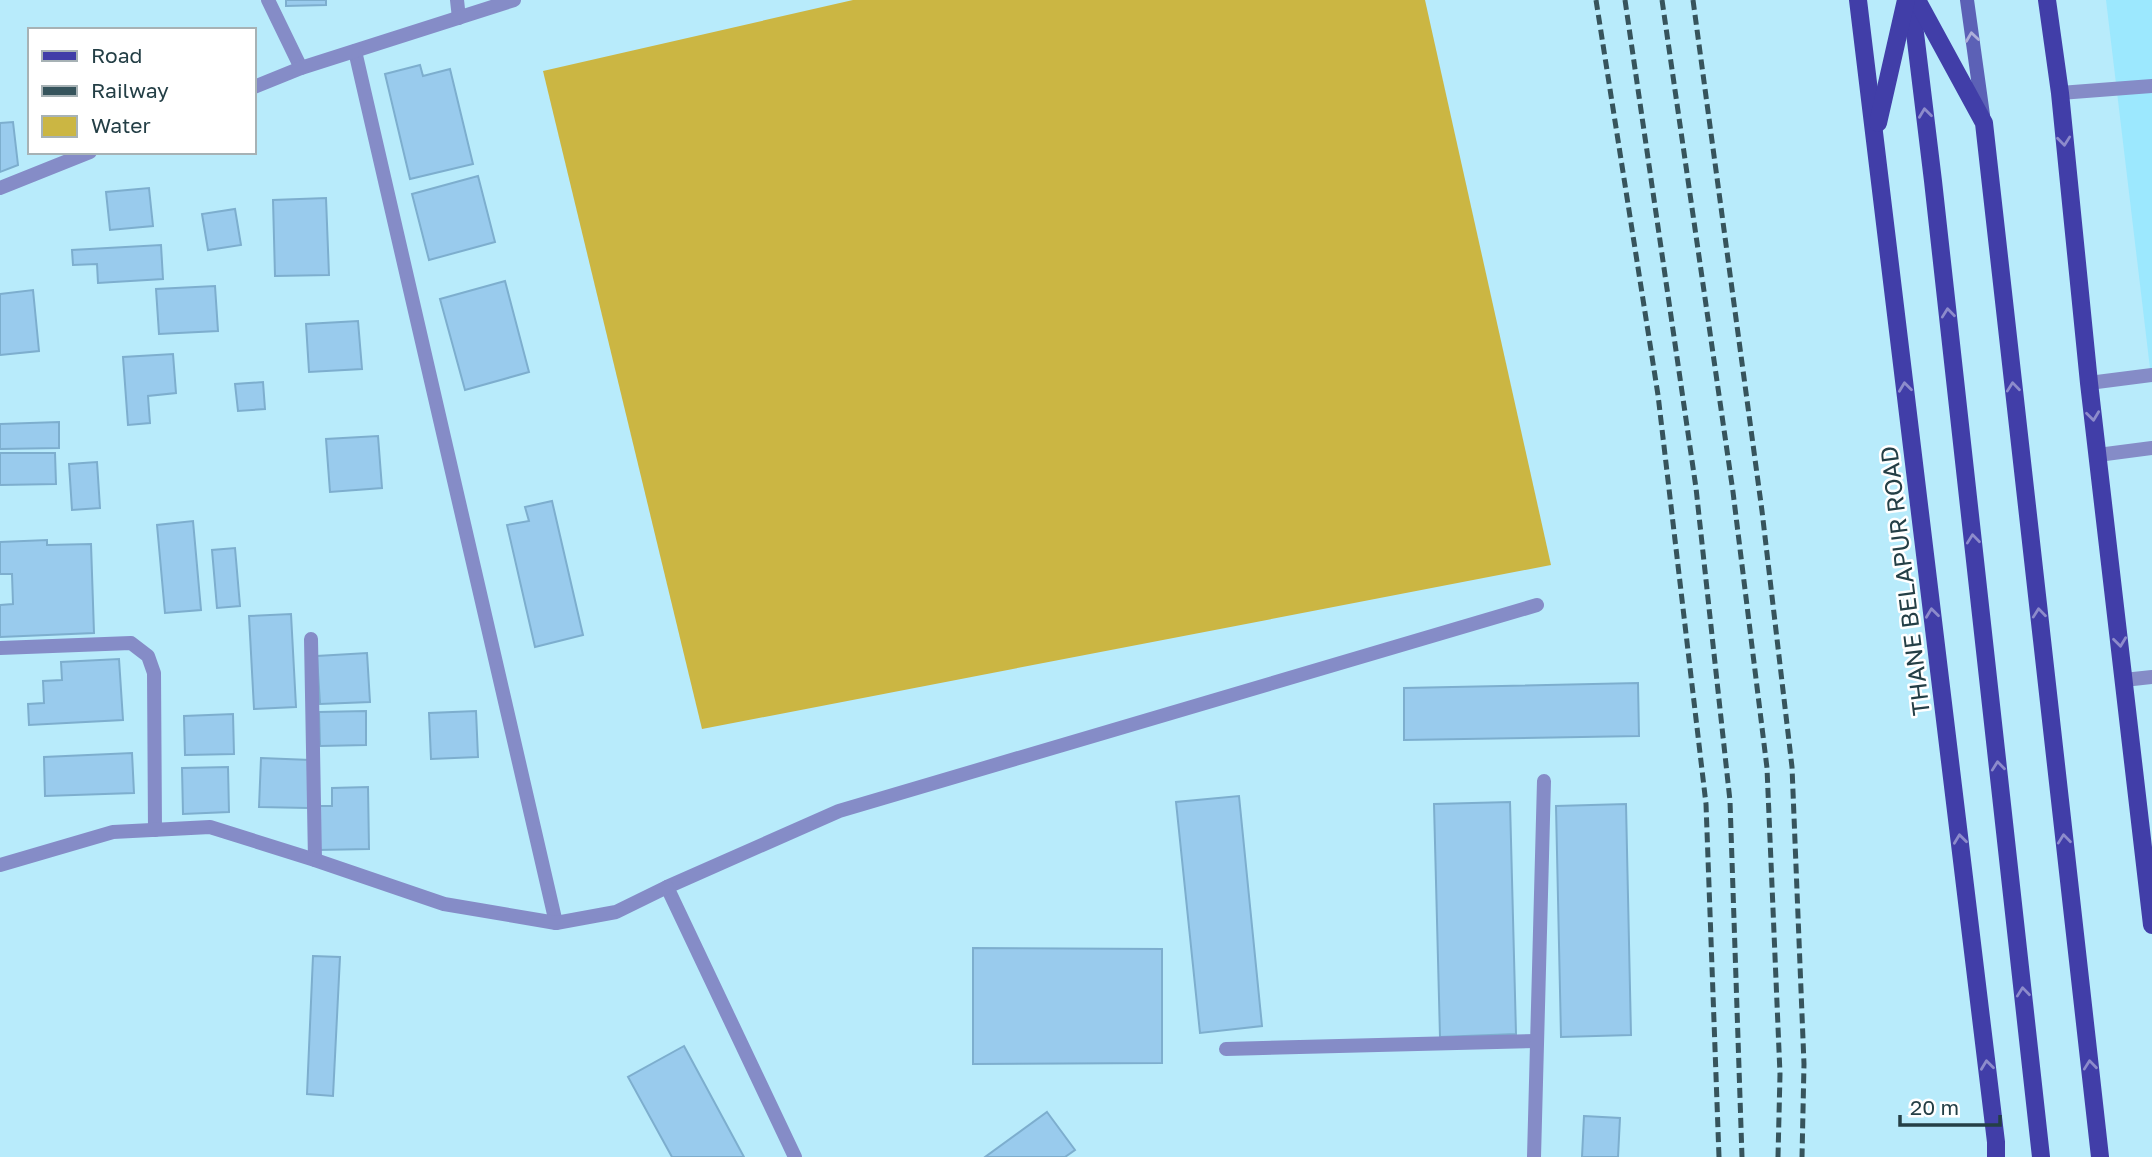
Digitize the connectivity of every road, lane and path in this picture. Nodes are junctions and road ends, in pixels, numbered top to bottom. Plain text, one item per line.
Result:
1 (268, 0) edge
2 (457, 0) edge
3 (514, 0) edge
4 (1858, 0) edge
5 (1908, 0) edge
6 (1917, 0) edge
7 (1967, 0) edge
8 (2047, 0) edge
9 (459, 18) junction
10 (355, 51) junction
11 (301, 68) junction
12 (256, 85) edge
13 (2152, 86) edge
14 (2060, 93) junction
15 (1984, 123) junction
16 (1875, 136) junction
17 (85, 154) edge
18 (0, 188) edge
19 (2152, 375) edge
20 (2089, 383) junction
21 (2152, 449) edge
22 (2098, 455) junction
23 (1537, 605) dead end
24 (311, 639) dead end
25 (0, 648) edge
26 (2152, 677) edge
27 (2124, 680) junction
28 (1544, 780) dead end
29 (155, 830) junction
30 (315, 860) junction
31 (0, 865) edge
32 (667, 887) junction
33 (2152, 917) edge
34 (556, 923) junction
35 (1537, 1041) junction
36 (1226, 1049) dead end
37 (796, 1157) edge
38 (1534, 1157) edge
39 (1996, 1157) edge
40 (2041, 1157) edge
41 (2100, 1157) edge

1 - 11 street
2 - 9 street
3 - 9 street
4 - 16 main road, THANE BELAPUR ROAD
5 - 16 main road
40 -> 5 main road
6 - 15 main road
15 -> 7 main road
8 - 14 main road
9 - 10 street
10 - 11 street
10 - 34 street
11 - 12 street
13 - 14 street
14 -> 20 main road
41 -> 15 main road
39 -> 16 main road, THANE BELAPUR ROAD
17 - 18 street
19 - 20 street
20 -> 22 main road
21 - 22 street
22 -> 27 main road
23 - 32 street
24 - 30 street
25 - 29 street
26 - 27 street
27 - 33 main road
28 - 35 street
29 - 30 street
29 - 31 street
30 - 34 street
32 - 34 street
32 - 37 street
35 - 36 street
35 - 38 street

